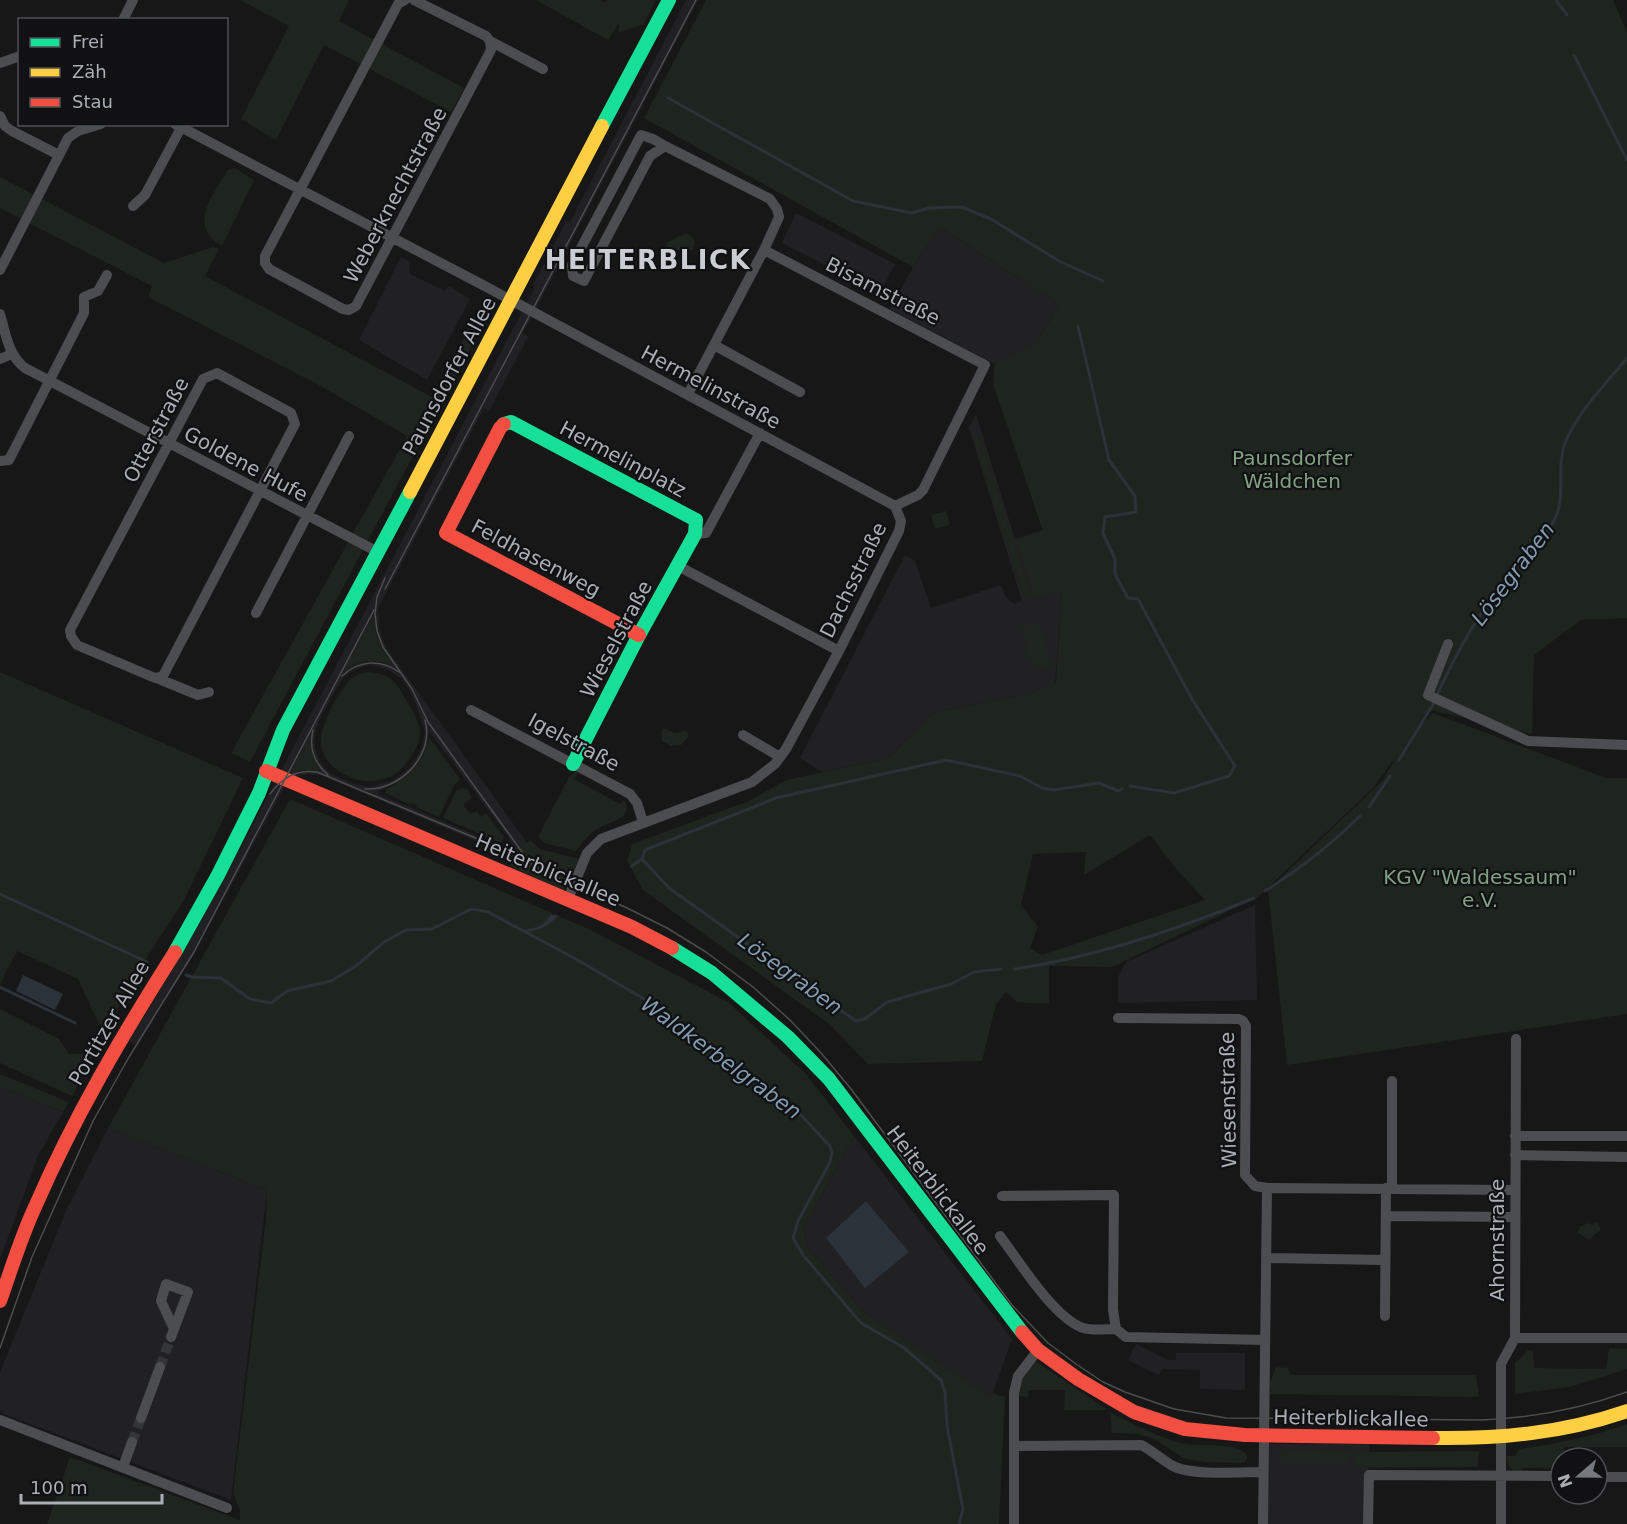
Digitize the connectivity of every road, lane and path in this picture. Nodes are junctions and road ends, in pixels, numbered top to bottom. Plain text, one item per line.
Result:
1 (133, 0) edge
2 (405, 0) edge
3 (414, 0) edge
4 (669, 0) edge
5 (124, 18) edge
6 (490, 41) junction
7 (18, 57) edge
8 (0, 63) edge
9 (543, 69) dead end
10 (0, 116) edge
11 (95, 126) edge
12 (180, 126) edge
13 (665, 146) junction
14 (59, 155) junction
15 (300, 191) junction
16 (132, 206) dead end
17 (393, 240) junction
18 (764, 250) junction
19 (1, 264) edge
20 (107, 275) dead end
21 (511, 301) junction
22 (0, 314) edge
23 (714, 345) junction
24 (12, 354) junction
25 (0, 358) edge
26 (985, 365) joint
27 (50, 381) junction
28 (800, 392) dead end
29 (688, 394) junction
30 (505, 423) joint
31 (760, 433) junction
32 (349, 436) dead end
33 (169, 443) junction
34 (0, 461) edge
35 (259, 490) junction
36 (895, 506) junction
37 (307, 516) junction
38 (695, 534) junction
39 (378, 552) junction
40 (678, 566) junction
41 (256, 613) dead end
42 (639, 635) junction
43 (1448, 644) dead end
44 (839, 651) junction
45 (159, 679) junction
46 (209, 692) dead end
47 (471, 710) dead end
48 (743, 735) dead end
49 (1627, 745) edge
50 (780, 757) junction
51 (573, 764) junction
52 (266, 771) junction
53 (643, 822) junction
54 (568, 899) junction
55 (1118, 1018) dead end
56 (1516, 1039) dead end
57 (1392, 1081) dead end
58 (1515, 1136) junction
59 (1627, 1136) edge
60 (1515, 1155) junction
61 (1627, 1157) edge
62 (1267, 1188) junction
63 (1389, 1188) junction
64 (1515, 1190) junction
65 (1002, 1196) dead end
66 (1386, 1216) junction
67 (1515, 1217) junction
68 (1000, 1236) dead end
69 (1266, 1258) junction
70 (1385, 1260) junction
71 (0, 1301) edge
72 (1385, 1316) dead end
73 (1116, 1329) junction
74 (1515, 1338) junction
75 (1627, 1338) edge
76 (1265, 1340) junction
77 (1038, 1350) junction
78 (160, 1367) tunnel mouth
79 (1627, 1411) edge
80 (141, 1419) tunnel mouth
81 (0, 1420) edge
82 (1264, 1436) junction
83 (1501, 1438) junction
84 (132, 1442) tunnel mouth
85 (1014, 1446) junction
86 (123, 1467) junction
87 (1263, 1472) junction
88 (1549, 1476) edge
89 (1502, 1477) junction
90 (1609, 1477) edge
91 (1627, 1477) edge
92 (227, 1508) dead end
93 (1014, 1524) edge
94 (1263, 1524) edge
95 (1368, 1524) edge
96 (1501, 1524) edge

1 - 5 street
2 - 15 street, Weberknechtstraße
3 - 6 street
4 - 21 main road, Paunsdorfer Allee
6 - 9 street
6 - 17 street, Weberknechtstraße
7 - 8 street
10 - 14 street
11 - 14 street
12 - 15 street
12 - 16 street
13 - 13 street
13 - 18 street
14 - 19 street
15 - 17 street
15 - 17 street, Weberknechtstraße
17 - 21 street
18 - 23 street
18 - 26 street, Bisamstraße
20 - 27 street
21 - 29 street, Hermelinstraße
21 - 39 main road, Paunsdorfer Allee
22 - 24 street
23 - 28 street
23 - 29 street
24 - 25 street
24 - 27 street, Goldene Hufe
26 - 36 street, Dachsstraße
27 - 33 street, Goldene Hufe
27 - 34 street
29 - 31 street, Hermelinstraße
30 - 38 main road, Hermelinplatz
30 - 42 main road, Feldhasenweg
31 - 36 street, Hermelinstraße
31 - 38 street
32 - 37 street
33 - 35 street, Goldene Hufe
33 - 35 street, Otterstraße
33 - 45 street, Otterstraße
35 - 37 street, Goldene Hufe
35 - 45 street, Otterstraße
36 - 44 street, Dachsstraße
37 - 39 street, Goldene Hufe
37 - 41 street
38 - 40 main road, Wieselstraße
39 - 52 main road, Paunsdorfer Allee
40 - 42 main road, Wieselstraße
40 - 44 street
42 - 51 main road, Wieselstraße
43 - 49 street
44 - 50 street, Dachsstraße
45 - 46 street, Otterstraße
47 - 51 street, Igelstraße
48 - 50 street
50 - 53 street, Dachsstraße
51 - 53 street, Igelstraße
52 - 54 main road, Heiterblickallee
52 - 71 main road, Portitzer Allee
53 - 54 street, Dachsstraße
54 - 77 main road, Heiterblickallee
55 - 62 street, Wiesenstraße
56 - 58 street, Ahornstraße
57 - 63 street
58 - 59 street
58 - 60 street, Ahornstraße
60 - 61 street
60 - 64 street, Ahornstraße
62 - 63 street
62 - 69 street
63 - 64 street
63 - 66 street
64 - 67 street, Ahornstraße
65 - 73 street
66 - 67 street
66 - 70 street
67 - 74 street, Ahornstraße
68 - 73 street, Heiterblickallee
69 - 70 street
69 - 76 street
70 - 72 street
73 - 76 street, Heiterblickallee
74 - 75 street
74 - 83 street, Ahornstraße
76 - 82 street
77 - 82 main road, Heiterblickallee
77 - 85 street
78 - 80 street
79 - 83 main road, Heiterblickallee
81 - 86 street
82 - 83 main road, Heiterblickallee
82 - 87 street
83 - 89 street, Ahornstraße
84 - 86 street
85 - 87 street
85 - 93 street
86 - 92 street
87 - 94 street
88 - 89 street
89 - 95 street
89 - 96 street, Ahornstraße
90 - 91 street

